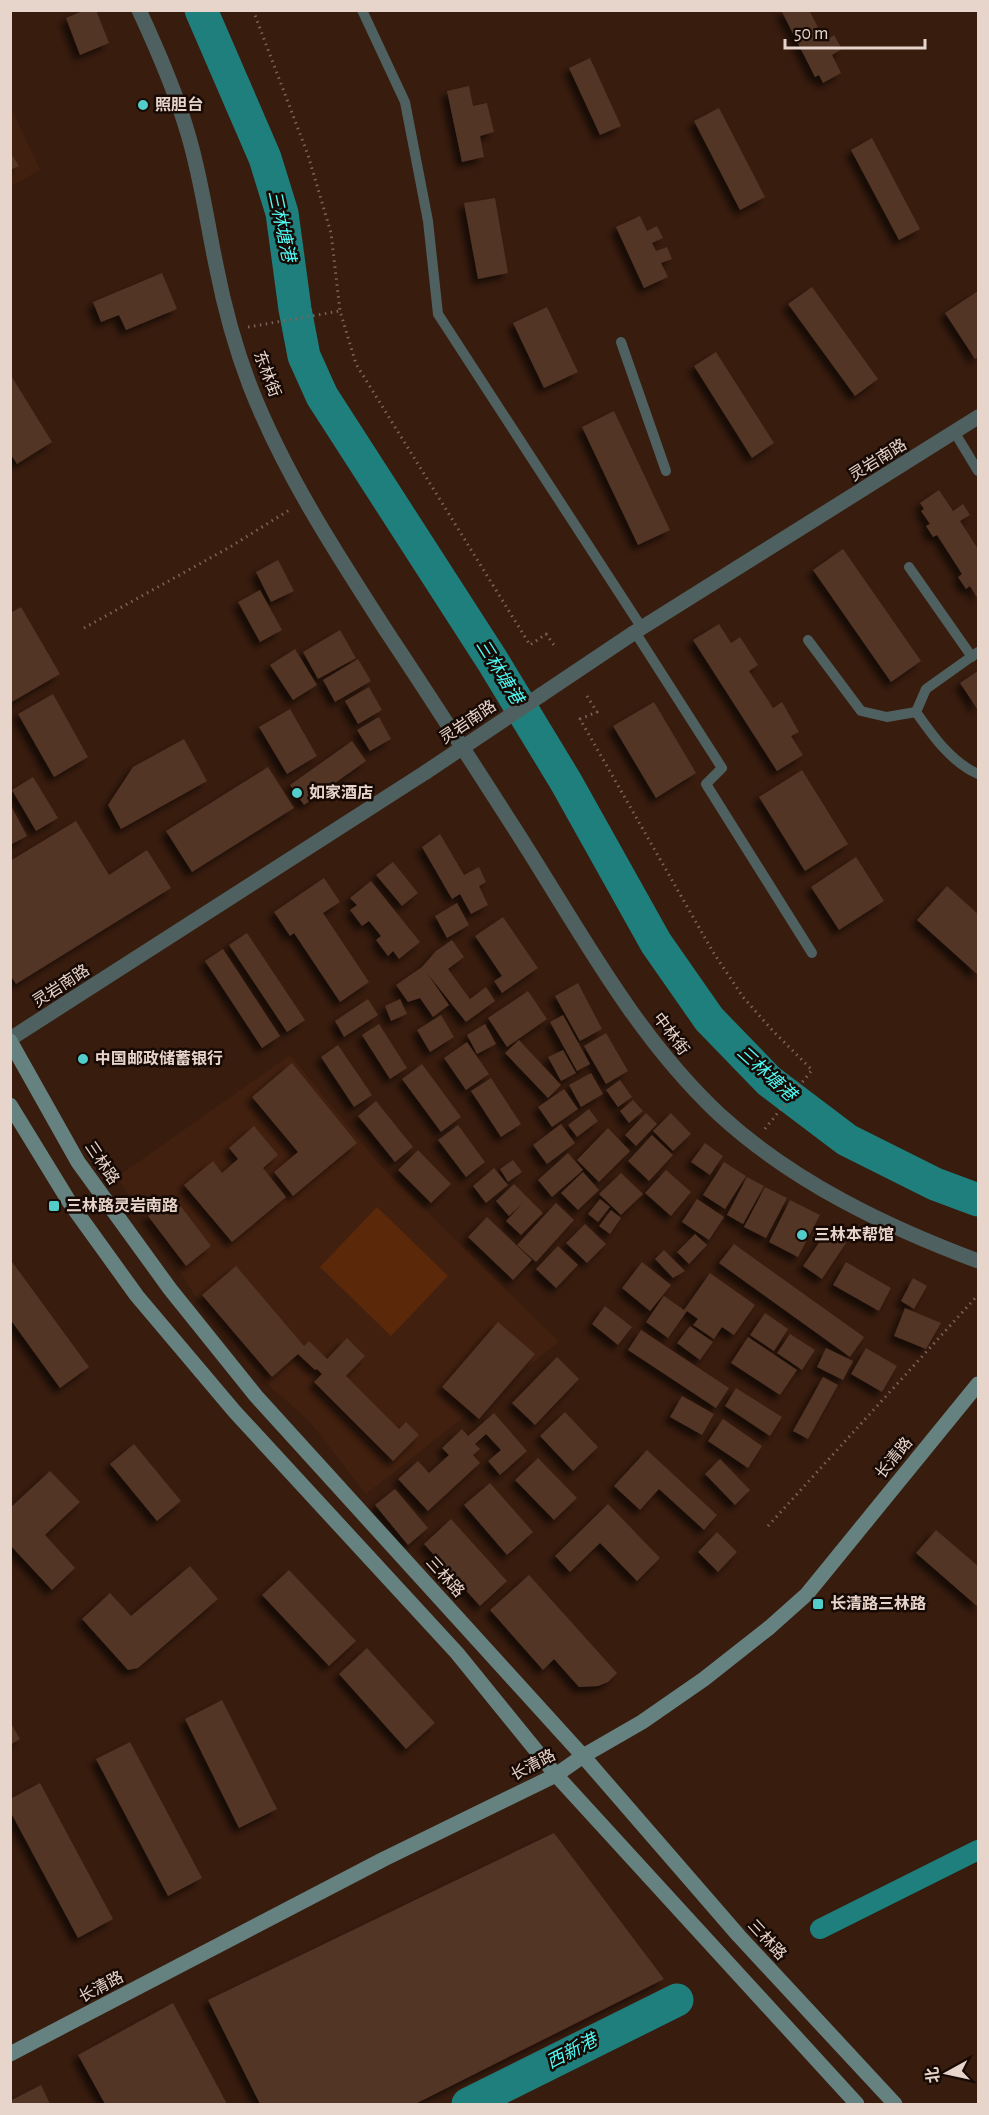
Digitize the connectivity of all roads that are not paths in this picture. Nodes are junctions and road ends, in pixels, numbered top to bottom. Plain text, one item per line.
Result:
1 (140, 10) edge
2 (362, 10) edge
3 (621, 342) dead end
4 (978, 417) edge
5 (955, 433) junction
6 (666, 471) dead end
7 (978, 471) edge
8 (909, 567) dead end
9 (638, 630) junction
10 (808, 640) dead end
11 (975, 654) edge
12 (916, 712) junction
13 (442, 716) joint
14 (978, 774) edge
15 (812, 953) dead end
16 (10, 1040) edge
17 (10, 1105) edge
18 (978, 1261) edge
19 (978, 1384) edge
20 (583, 1756) junction
21 (556, 1775) junction
22 (10, 2054) edge
23 (857, 2104) edge
24 (895, 2104) edge

1 - 13 street, 东林街
2 - 9 lane
3 - 6 lane
4 - 5 street, 灵岩南路
5 - 7 lane
5 - 9 street, 灵岩南路
8 - 11 lane
9 - 15 lane
9 - 16 street, 灵岩南路, bridge
10 - 12 lane
11 - 12 lane
12 - 14 lane
13 - 18 street, 中林街
16 - 20 main road, 三林路
17 - 21 main road
19 - 20 main road, 长清路
20 - 21 main road, 长清路
20 - 24 main road, 三林路
21 - 22 main road, 长清路
21 - 23 main road

